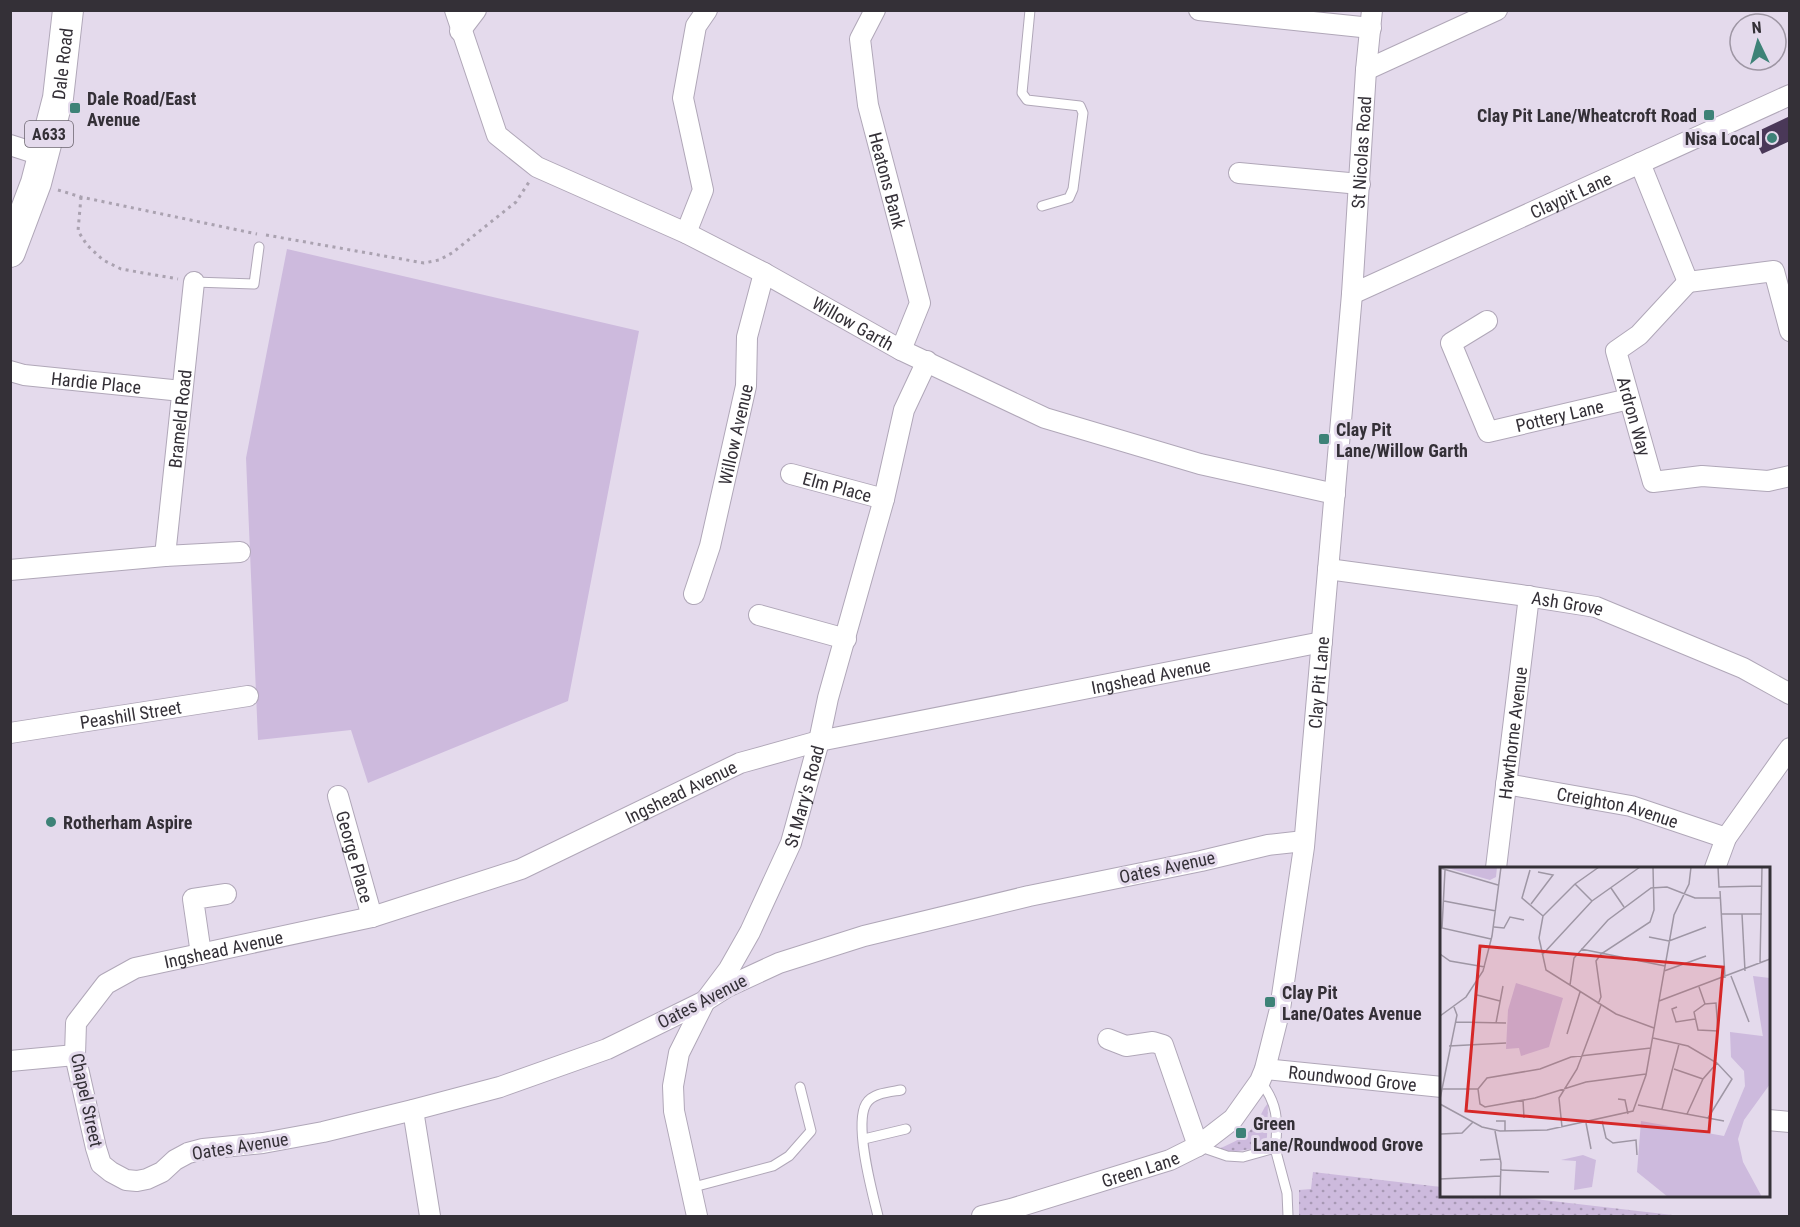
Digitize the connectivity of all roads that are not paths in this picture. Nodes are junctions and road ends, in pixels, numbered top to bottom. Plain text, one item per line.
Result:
1 (69, 10) edge
2 (455, 10) edge
3 (476, 10) edge
4 (707, 10) edge
5 (875, 10) edge
6 (1030, 10) edge
7 (1199, 10) edge
8 (1497, 10) edge
9 (1372, 19) edge
10 (460, 31) junction
11 (1366, 70) junction
12 (1790, 95) edge
13 (10, 145) edge
14 (1640, 164) junction
15 (40, 169) junction
16 (1239, 173) dead end
17 (1360, 184) junction
18 (1042, 206) dead end
19 (17, 224) edge
20 (686, 233) junction
21 (259, 247) dead end
22 (10, 252) edge
23 (764, 273) junction
24 (194, 282) joint
25 (1688, 282) junction
26 (1352, 294) junction
27 (1487, 321) dead end
28 (1790, 330) edge
29 (901, 350) junction
30 (927, 361) junction
31 (10, 371) edge
32 (182, 391) junction
33 (1629, 399) junction
34 (791, 474) dead end
35 (1790, 476) edge
36 (1335, 494) junction
37 (884, 499) junction
38 (240, 552) dead end
39 (165, 556) junction
40 (1328, 569) junction
41 (10, 570) edge
42 (694, 594) dead end
43 (1529, 596) junction
44 (759, 615) dead end
45 (846, 639) junction
46 (1322, 642) junction
47 (1790, 694) edge
48 (248, 696) dead end
49 (10, 733) edge
50 (819, 741) junction
51 (1790, 748) edge
52 (1506, 784) junction
53 (338, 796) dead end
54 (1726, 838) junction
55 (1304, 841) junction
56 (1496, 867) edge
57 (1715, 867) edge
58 (226, 894) dead end
59 (372, 917) junction
60 (201, 954) junction
61 (705, 1001) junction
62 (76, 1023) joint
63 (1108, 1039) dead end
64 (75, 1055) junction
65 (10, 1061) edge
66 (1262, 1075) junction
67 (800, 1087) dead end
68 (1440, 1087) edge
69 (901, 1090) dead end
70 (413, 1110) junction
71 (1770, 1120) edge
72 (1790, 1122) edge
73 (906, 1129) dead end
74 (864, 1139) junction
75 (1198, 1146) junction
76 (1275, 1148) junction
77 (111, 1172) joint
78 (690, 1188) junction
79 (1012, 1213) edge
80 (430, 1216) edge
81 (697, 1216) edge
82 (878, 1216) edge
83 (982, 1216) edge
84 (1288, 1216) edge

1 - 15 main road, Dale Road / A633
2 - 10 street, Willow Garth
3 - 10 street
4 - 20 street
5 - 29 street, Heatons Bank
6 - 18 lane
7 - 9 street
8 - 11 street
9 - 11 street, St Nicolas Road
10 - 20 street, Willow Garth
11 - 17 street, St Nicolas Road
12 - 14 street, Claypit Lane
13 - 15 street
14 - 25 street
14 - 26 street, Claypit Lane
15 - 19 main road, Dale Road / A633
16 - 17 street
17 - 26 street, St Nicolas Road
19 - 22 main road, Dale Road / A633
20 - 23 street, Willow Garth
21 - 24 lane
23 - 29 street, Willow Garth
23 - 42 street, Willow Avenue
24 - 32 street, Brameld Road
25 - 28 street
25 - 33 street, Ardron Way
26 - 36 street, Clay Pit Lane
27 - 33 street, Pottery Lane
29 - 30 street, Willow Garth
30 - 36 street, Willow Garth
30 - 37 street, St Mary's Road
31 - 32 street, Hardie Place
32 - 39 street, Brameld Road
33 - 35 street, Ardron Way
34 - 37 street, Elm Place
36 - 40 street, Clay Pit Lane
37 - 45 street, St Mary's Road
38 - 39 street
39 - 41 street
40 - 43 street, Ash Grove
40 - 46 street, Clay Pit Lane
43 - 47 street, Ash Grove
43 - 52 street, Hawthorne Avenue
44 - 45 street
45 - 50 street, St Mary's Road
46 - 50 street, Ingshead Avenue
46 - 55 street, Clay Pit Lane
48 - 49 street, Peashill Street
50 - 59 street, Ingshead Avenue
50 - 61 street, St Mary's Road
51 - 54 street
52 - 54 street, Creighton Avenue
52 - 56 street, Hawthorne Avenue
53 - 59 street, George Place
54 - 57 street
55 - 61 street, Oates Avenue
55 - 66 street, Clay Pit Lane
58 - 60 street
59 - 60 street, Ingshead Avenue
60 - 62 street, Ingshead Avenue
61 - 70 street, Oates Avenue
61 - 78 street, St Mary's Road
62 - 64 street, Chapel Street
63 - 75 street
64 - 65 street
64 - 77 street, Chapel Street
66 - 68 street, Roundwood Grove
66 - 75 street, Green Lane
66 - 76 lane
67 - 78 lane
69 - 74 lane
70 - 77 street, Oates Avenue
70 - 80 street
71 - 72 street
73 - 74 lane
74 - 82 lane
75 - 76 lane
75 - 79 street, Green Lane
76 - 84 lane
78 - 81 street, St Mary's Road
79 - 83 street, Green Lane

